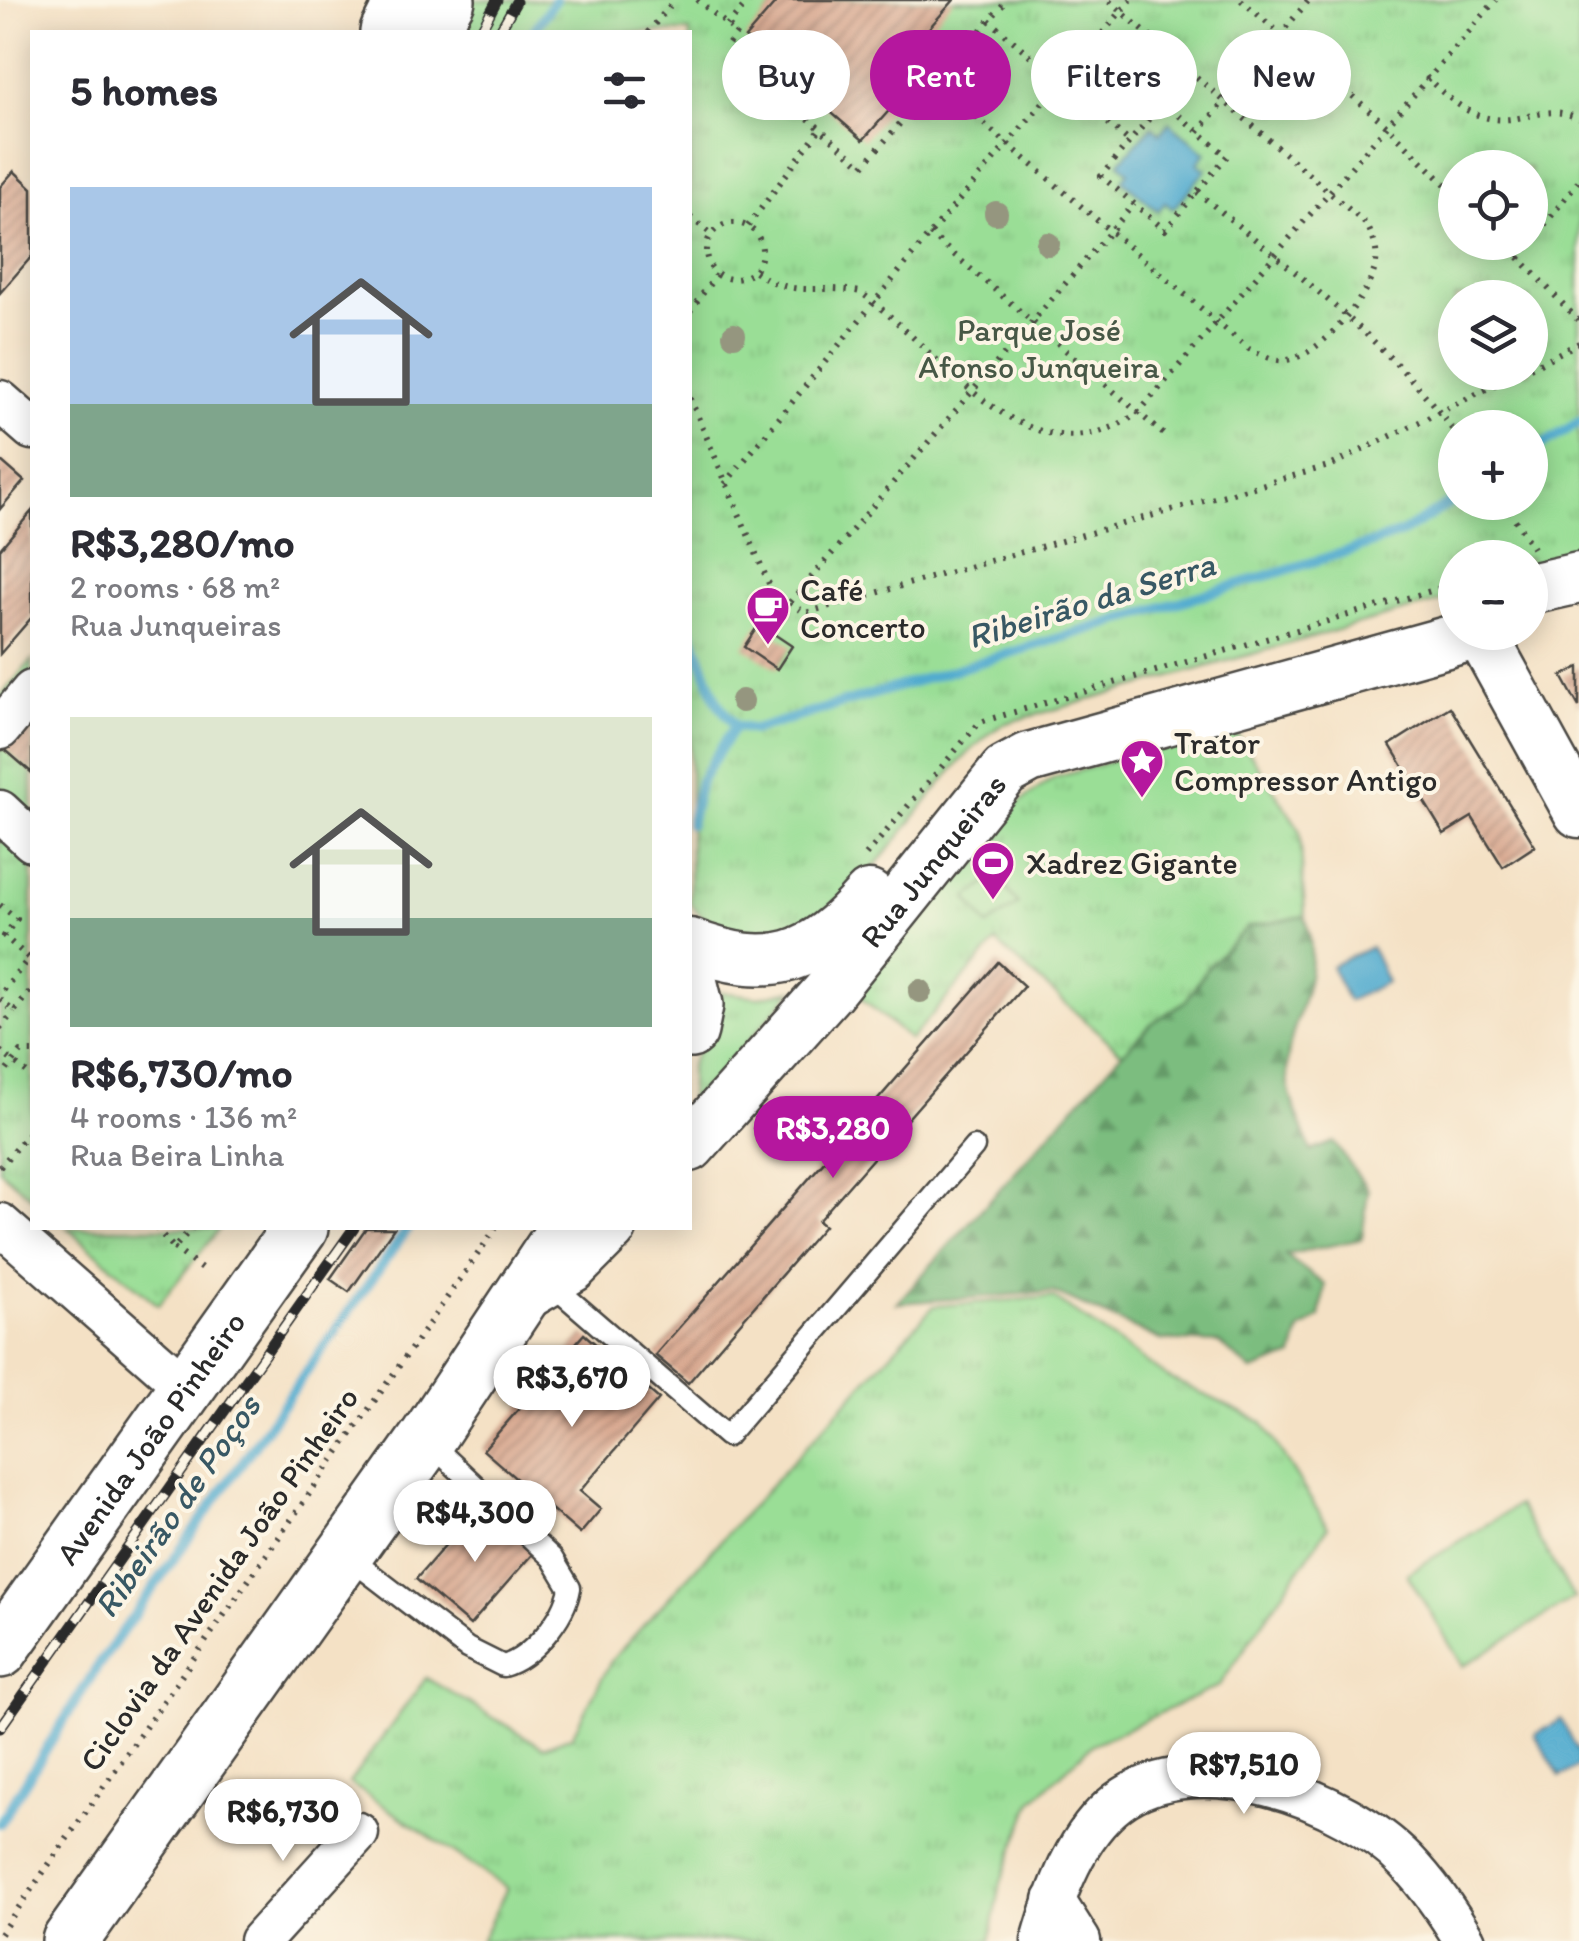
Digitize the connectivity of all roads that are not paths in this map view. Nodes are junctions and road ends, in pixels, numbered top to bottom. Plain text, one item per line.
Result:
1 (394, 0) edge
2 (404, 0) edge
3 (448, 0) edge
4 (365, 30) edge
5 (389, 30) edge
6 (429, 30) edge
7 (0, 401) edge
8 (30, 427) edge
9 (1579, 578) edge
10 (1548, 585) edge
11 (1579, 612) edge
12 (1438, 614) edge
13 (1548, 618) edge
14 (1438, 645) edge
15 (1490, 650) edge
16 (30, 692) edge
17 (0, 729) edge
18 (0, 811) edge
19 (1579, 812) edge
20 (30, 838) edge
21 (692, 945) edge
22 (692, 993) edge
23 (692, 1020) edge
24 (692, 1144) edge
25 (974, 1147) dead end
26 (0, 1224) edge
27 (299, 1230) edge
28 (567, 1230) edge
29 (609, 1230) edge
30 (536, 1290) junction
31 (188, 1389) junction
32 (426, 1440) junction
33 (344, 1555) junction
34 (0, 1650) edge
35 (358, 1833) dead end
36 (1054, 1900) junction
37 (70, 1941) edge
38 (260, 1941) edge
39 (1042, 1941) edge
40 (1080, 1941) edge
41 (1465, 1941) edge

1 - 4 street
2 - 5 main road
3 - 6 main road
7 - 8 street
9 - 10 street
11 - 13 street
12 - 21 street, Rua Junqueiras
14 - 24 street, Rua Junqueiras
15 - 19 street
16 - 17 street
18 - 20 street
22 - 23 main road
25 - 30 lane
26 - 31 street
27 - 31 main road, Avenida João Pinheiro
28 - 30 main road
29 - 30 street
30 - 32 main road
31 - 34 main road, Avenida João Pinheiro
32 - 33 main road
32 - 33 lane
33 - 37 main road
35 - 38 street
36 - 39 street
36 - 40 street
36 - 41 street

